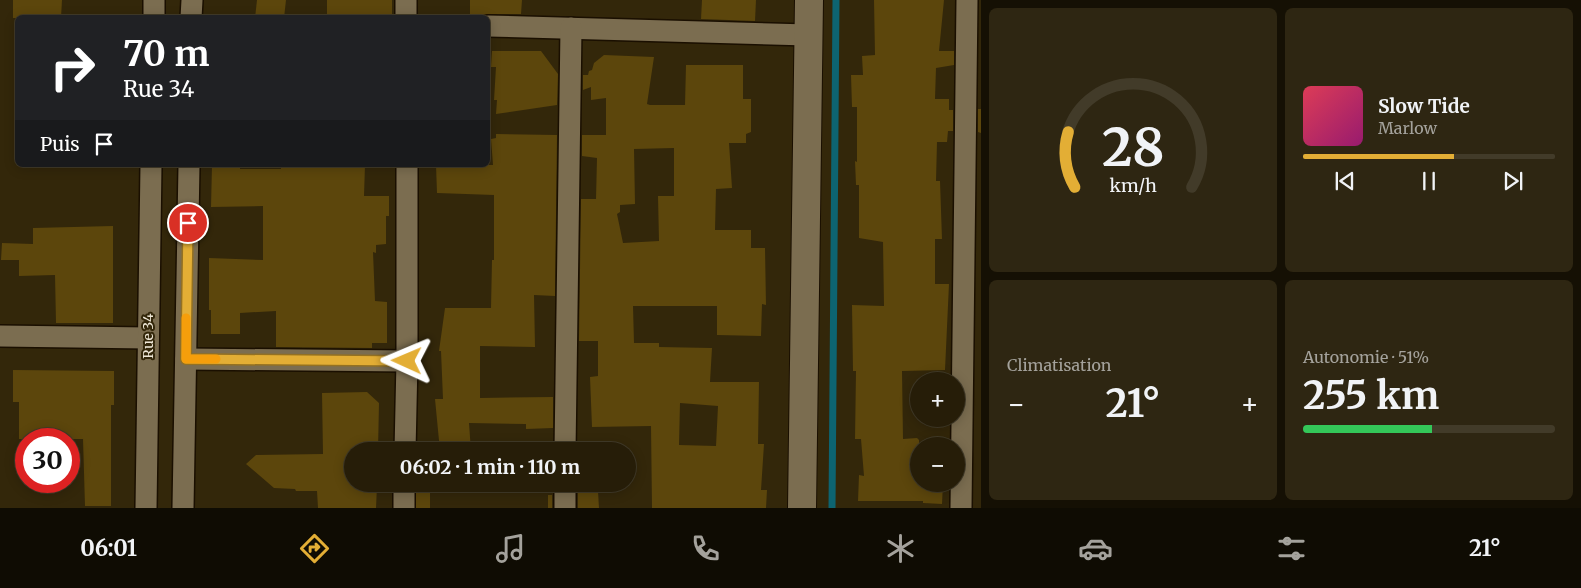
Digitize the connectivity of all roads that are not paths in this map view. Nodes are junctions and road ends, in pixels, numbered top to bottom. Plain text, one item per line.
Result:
1 (154, 0) edge
2 (192, 0) edge
3 (406, 0) edge
4 (809, 0) edge
5 (972, 3) edge
6 (154, 15) edge
7 (192, 15) edge
8 (406, 15) edge
9 (490, 26) edge
10 (571, 28) junction
11 (808, 35) junction
12 (151, 167) edge
13 (189, 167) edge
14 (407, 167) edge
15 (0, 336) edge
16 (148, 338) junction
17 (186, 359) junction
18 (407, 361) junction
19 (405, 442) edge
20 (565, 442) edge
21 (404, 492) edge
22 (565, 492) edge
23 (146, 508) edge
24 (183, 508) edge
25 (404, 508) edge
26 (565, 508) edge
27 (802, 508) edge
28 (961, 508) edge

1 - 6 street
2 - 7 street
3 - 8 street
4 - 11 street
5 - 28 street
9 - 10 street
10 - 11 street
10 - 20 street
11 - 27 street
12 - 16 street, Rue 34
13 - 17 street
14 - 18 street
15 - 16 street
16 - 23 street, Rue 34
17 - 18 street
17 - 24 street
18 - 19 street
21 - 25 street
22 - 26 street

